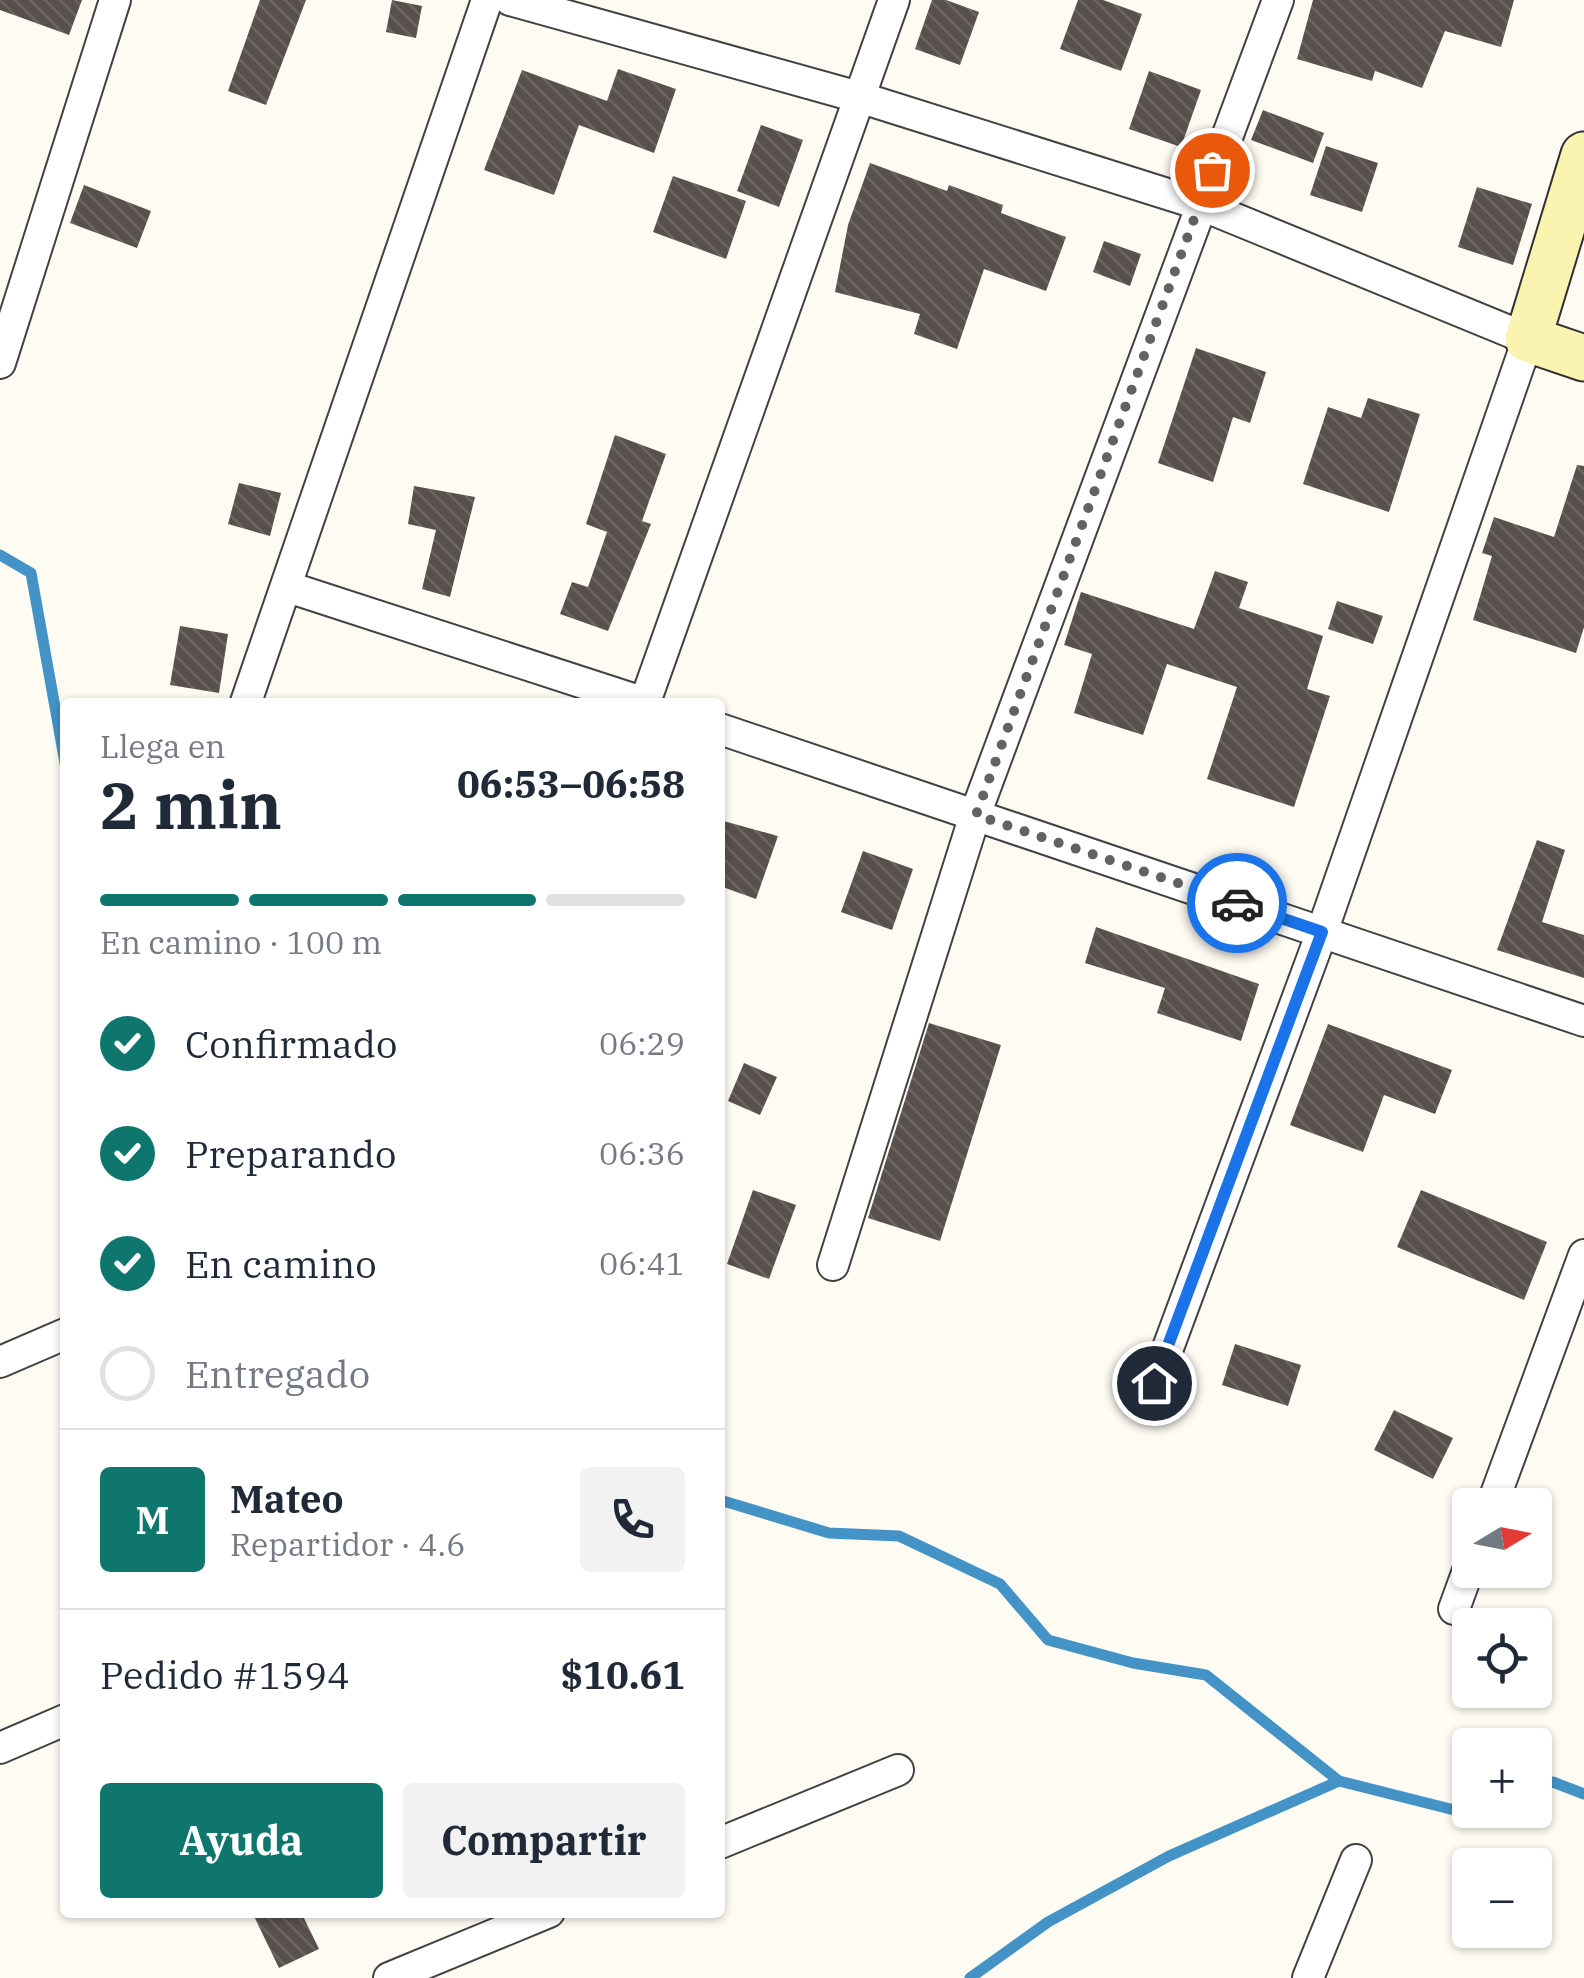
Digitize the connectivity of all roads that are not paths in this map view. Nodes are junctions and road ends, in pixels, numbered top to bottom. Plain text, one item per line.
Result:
1 (116, 0) edge
2 (487, 0) edge
3 (510, 0) edge
4 (894, 0) edge
5 (1278, 0) edge
6 (862, 98) junction
7 (1584, 155) edge
8 (1199, 204) junction
9 (1528, 339) junction
10 (1584, 358) edge
11 (0, 364) edge
12 (288, 587) junction
13 (247, 698) edge
14 (632, 698) edge
15 (645, 698) edge
16 (725, 731) edge
17 (976, 815) junction
18 (1322, 932) junction
19 (1584, 1020) edge
20 (1584, 1255) edge
21 (833, 1265) dead end
22 (60, 1336) edge
23 (0, 1362) edge
24 (1154, 1383) dead end
25 (1498, 1488) edge
26 (60, 1722) edge
27 (0, 1748) edge
28 (898, 1770) dead end
29 (725, 1841) edge
30 (1356, 1860) dead end
31 (535, 1918) edge
32 (389, 1978) edge
33 (1308, 1978) edge

1 - 11 street
2 - 12 street
3 - 6 street
4 - 6 street
5 - 8 street
6 - 8 street
6 - 15 street
7 - 9 main road
8 - 9 street
8 - 17 street
9 - 10 main road
9 - 18 street
12 - 13 street
12 - 14 street
16 - 17 street
17 - 18 street
17 - 21 street
18 - 19 street
18 - 24 street
20 - 25 street
22 - 23 street
26 - 27 street
28 - 29 street
30 - 33 street
31 - 32 street

